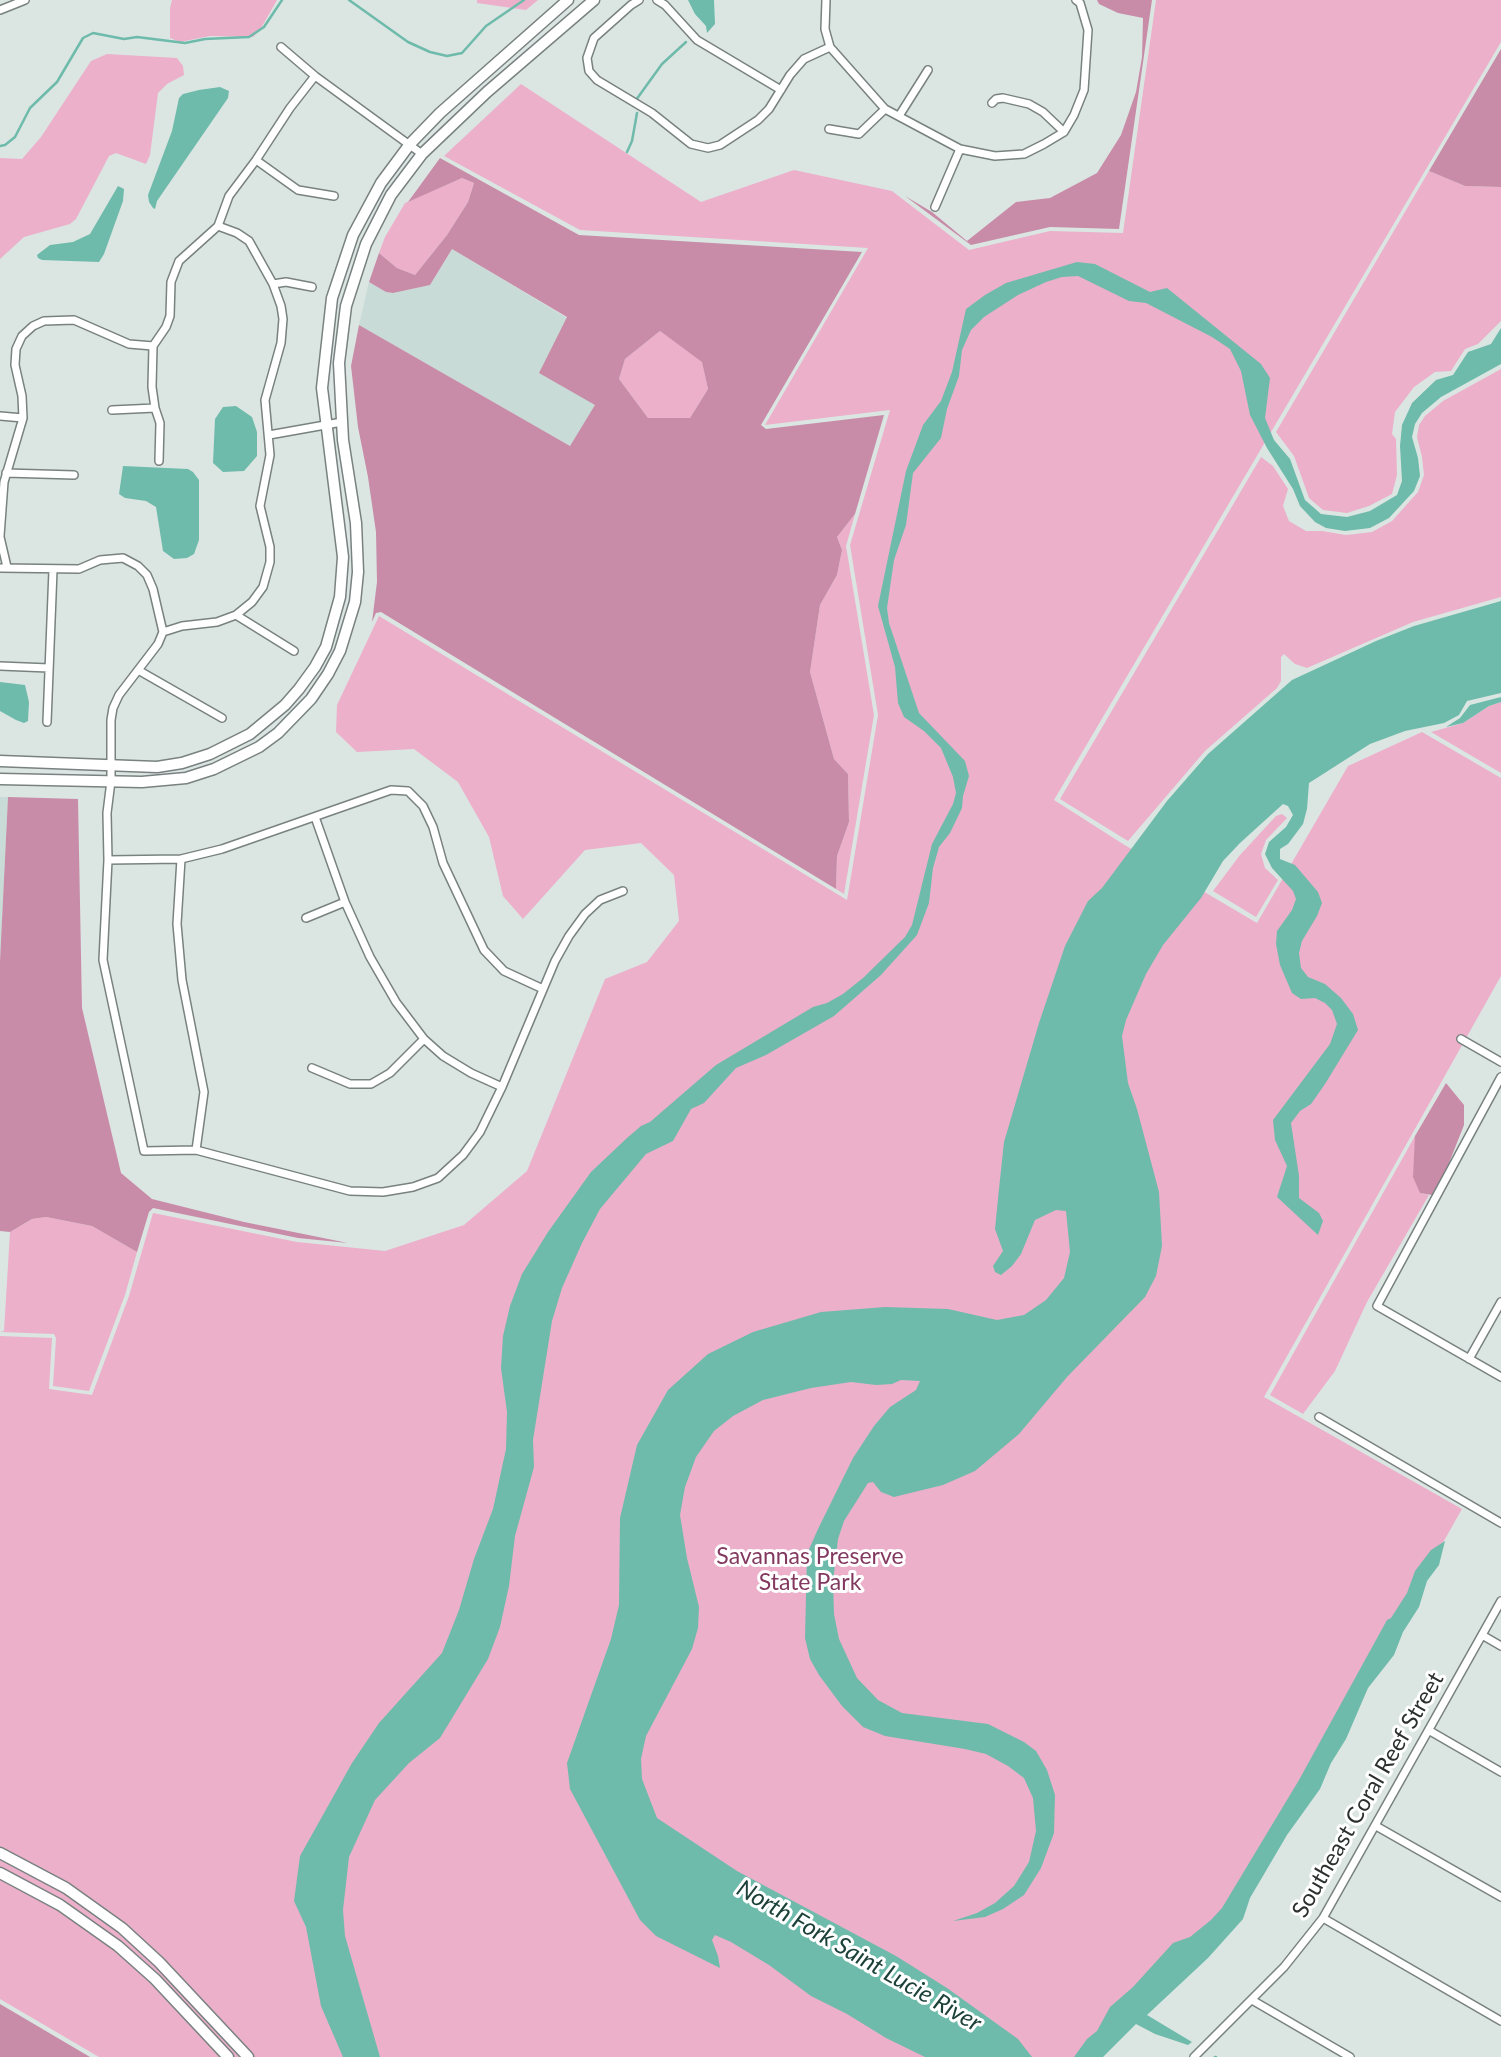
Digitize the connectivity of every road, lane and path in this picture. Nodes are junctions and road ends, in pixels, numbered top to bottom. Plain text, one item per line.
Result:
1 (25, 0) edge
2 (568, 0) edge
3 (594, 0) edge
4 (639, 0) edge
5 (657, 0) edge
6 (826, 0) edge
7 (1076, 0) edge
8 (0, 10) edge
9 (281, 47) dead end
10 (830, 47) junction
11 (928, 70) dead end
12 (315, 76) junction
13 (781, 90) junction
14 (992, 103) dead end
15 (885, 109) junction
16 (899, 116) junction
17 (829, 129) dead end
18 (1064, 132) junction
19 (410, 144) junction
20 (960, 149) junction
21 (422, 154) junction
22 (256, 160) junction
23 (334, 196) dead end
24 (935, 207) dead end
25 (218, 226) junction
26 (273, 284) junction
27 (312, 287) dead end
28 (153, 346) junction
29 (155, 408) junction
30 (112, 410) dead end
31 (0, 415) edge
32 (23, 418) junction
33 (342, 422) junction
34 (326, 425) junction
35 (269, 435) junction
36 (159, 461) dead end
37 (6, 473) junction
38 (74, 475) dead end
39 (0, 537) edge
40 (4, 567) edge
41 (53, 570) junction
42 (236, 615) junction
43 (163, 632) junction
44 (294, 651) dead end
45 (0, 666) edge
46 (49, 668) junction
47 (138, 670) junction
48 (222, 718) dead end
49 (47, 722) dead end
50 (0, 761) edge
51 (110, 765) junction
52 (0, 779) edge
53 (111, 780) junction
54 (315, 817) junction
55 (181, 859) junction
56 (108, 860) junction
57 (624, 891) dead end
58 (345, 902) junction
59 (306, 918) dead end
60 (542, 989) junction
61 (424, 1039) junction
62 (1461, 1039) dead end
63 (1501, 1062) edge
64 (312, 1068) dead end
65 (1501, 1077) edge
66 (502, 1087) junction
67 (197, 1150) junction
68 (1501, 1302) edge
69 (1469, 1359) junction
70 (1501, 1377) edge
71 (1319, 1417) dead end
72 (1501, 1523) edge
73 (1501, 1601) edge
74 (1482, 1635) junction
75 (1501, 1646) edge
76 (1430, 1731) junction
77 (1501, 1772) edge
78 (1376, 1826) junction
79 (5, 1856) edge
80 (1, 1874) edge
81 (1501, 1897) edge
82 (1323, 1918) junction
83 (1252, 2000) junction
84 (1501, 2021) edge
85 (228, 2057) edge
86 (248, 2057) edge
87 (1194, 2057) edge
88 (1350, 2057) edge

1 - 8 street
2 - 19 main road
3 - 21 main road
4 - 13 street
5 - 13 street
6 - 10 street
7 - 18 street
9 - 12 street
10 - 13 street
10 - 15 street
11 - 16 street
12 - 19 street
12 - 22 street
14 - 18 street
15 - 16 street
15 - 17 street
16 - 20 street
18 - 20 street
19 - 21 street
19 - 34 main road
20 - 24 street
21 - 33 main road
22 - 23 street
22 - 25 street
25 - 26 street
25 - 28 street
26 - 27 street
26 - 35 street
28 - 29 street
28 - 32 street
29 - 30 street
29 - 36 street
31 - 32 street
32 - 37 street
33 - 34 street
33 - 53 main road
34 - 35 street
34 - 51 main road
35 - 42 street
37 - 38 street
37 - 39 street
39 - 40 street
40 - 41 street
41 - 43 street
41 - 46 street
42 - 43 street
42 - 44 street
43 - 47 street
45 - 46 street
46 - 49 street
47 - 48 street
47 - 51 street
50 - 51 main road
51 - 53 street
52 - 53 main road
53 - 56 street
54 - 55 street
54 - 58 street
54 - 60 street
55 - 56 street
55 - 67 street
56 - 67 street
57 - 60 street
58 - 59 street
58 - 61 street
60 - 66 street
61 - 64 street
61 - 66 street
62 - 63 street
65 - 69 street
66 - 67 street
68 - 69 street
69 - 70 street
71 - 72 street
73 - 74 street, Southeast Coral Reef Street
74 - 75 street
74 - 76 street, Southeast Coral Reef Street
76 - 77 street
76 - 78 street, Southeast Coral Reef Street
78 - 81 street
78 - 82 street, Southeast Coral Reef Street
79 - 86 main road
80 - 85 main road
82 - 83 street, Southeast Coral Reef Street
82 - 84 street
83 - 87 street, Southeast Coral Reef Street
83 - 88 street

